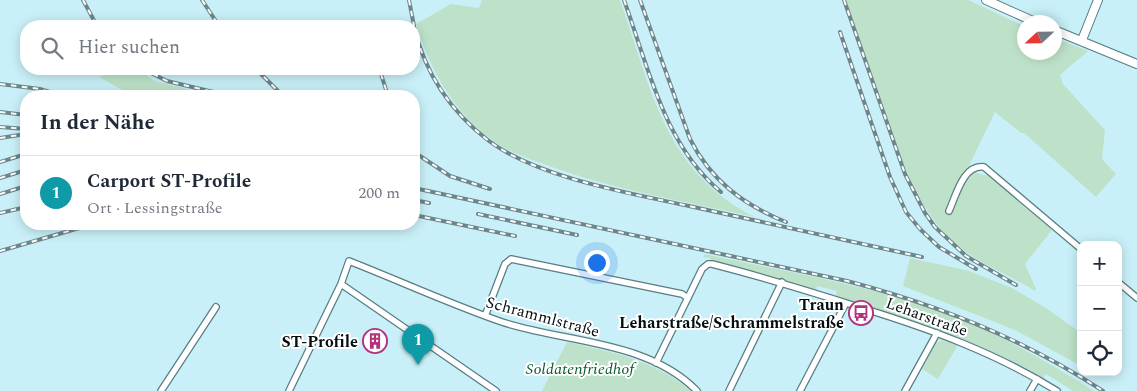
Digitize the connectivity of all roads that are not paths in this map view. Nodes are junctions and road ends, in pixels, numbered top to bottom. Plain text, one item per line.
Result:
1 (986, 0) edge
2 (1098, 0) edge
3 (1019, 15) edge
4 (1062, 33) edge
5 (1082, 40) junction
6 (1137, 64) edge
7 (950, 211) dead end
8 (1077, 246) edge
9 (782, 282) junction
10 (341, 284) junction
11 (1122, 285) edge
12 (688, 298) junction
13 (1137, 298) edge
14 (846, 303) junction
15 (216, 307) dead end
16 (485, 316) junction
17 (937, 333) junction
18 (656, 363) junction
19 (1037, 378) junction
20 (161, 391) edge
21 (289, 391) edge
22 (496, 391) edge
23 (697, 391) edge
24 (729, 391) edge
25 (800, 391) edge
26 (905, 391) edge
27 (1030, 391) edge
28 (1057, 391) edge

1 - 3 street
2 - 5 street
4 - 5 street
5 - 6 street
7 - 8 street
9 - 12 street, Leharstraße
9 - 14 street, Leharstraße
9 - 24 street
10 - 16 street, Schrammlstraße
10 - 21 street
10 - 22 street
11 - 13 street
12 - 16 street
12 - 18 street, Leharstraße
14 - 17 street, Leharstraße
14 - 25 street
15 - 20 street
16 - 18 street, Schrammlstraße
17 - 19 street, Leharstraße
17 - 26 street
18 - 23 street, Schrammlstraße
19 - 27 street
19 - 28 street, Leharstraße

